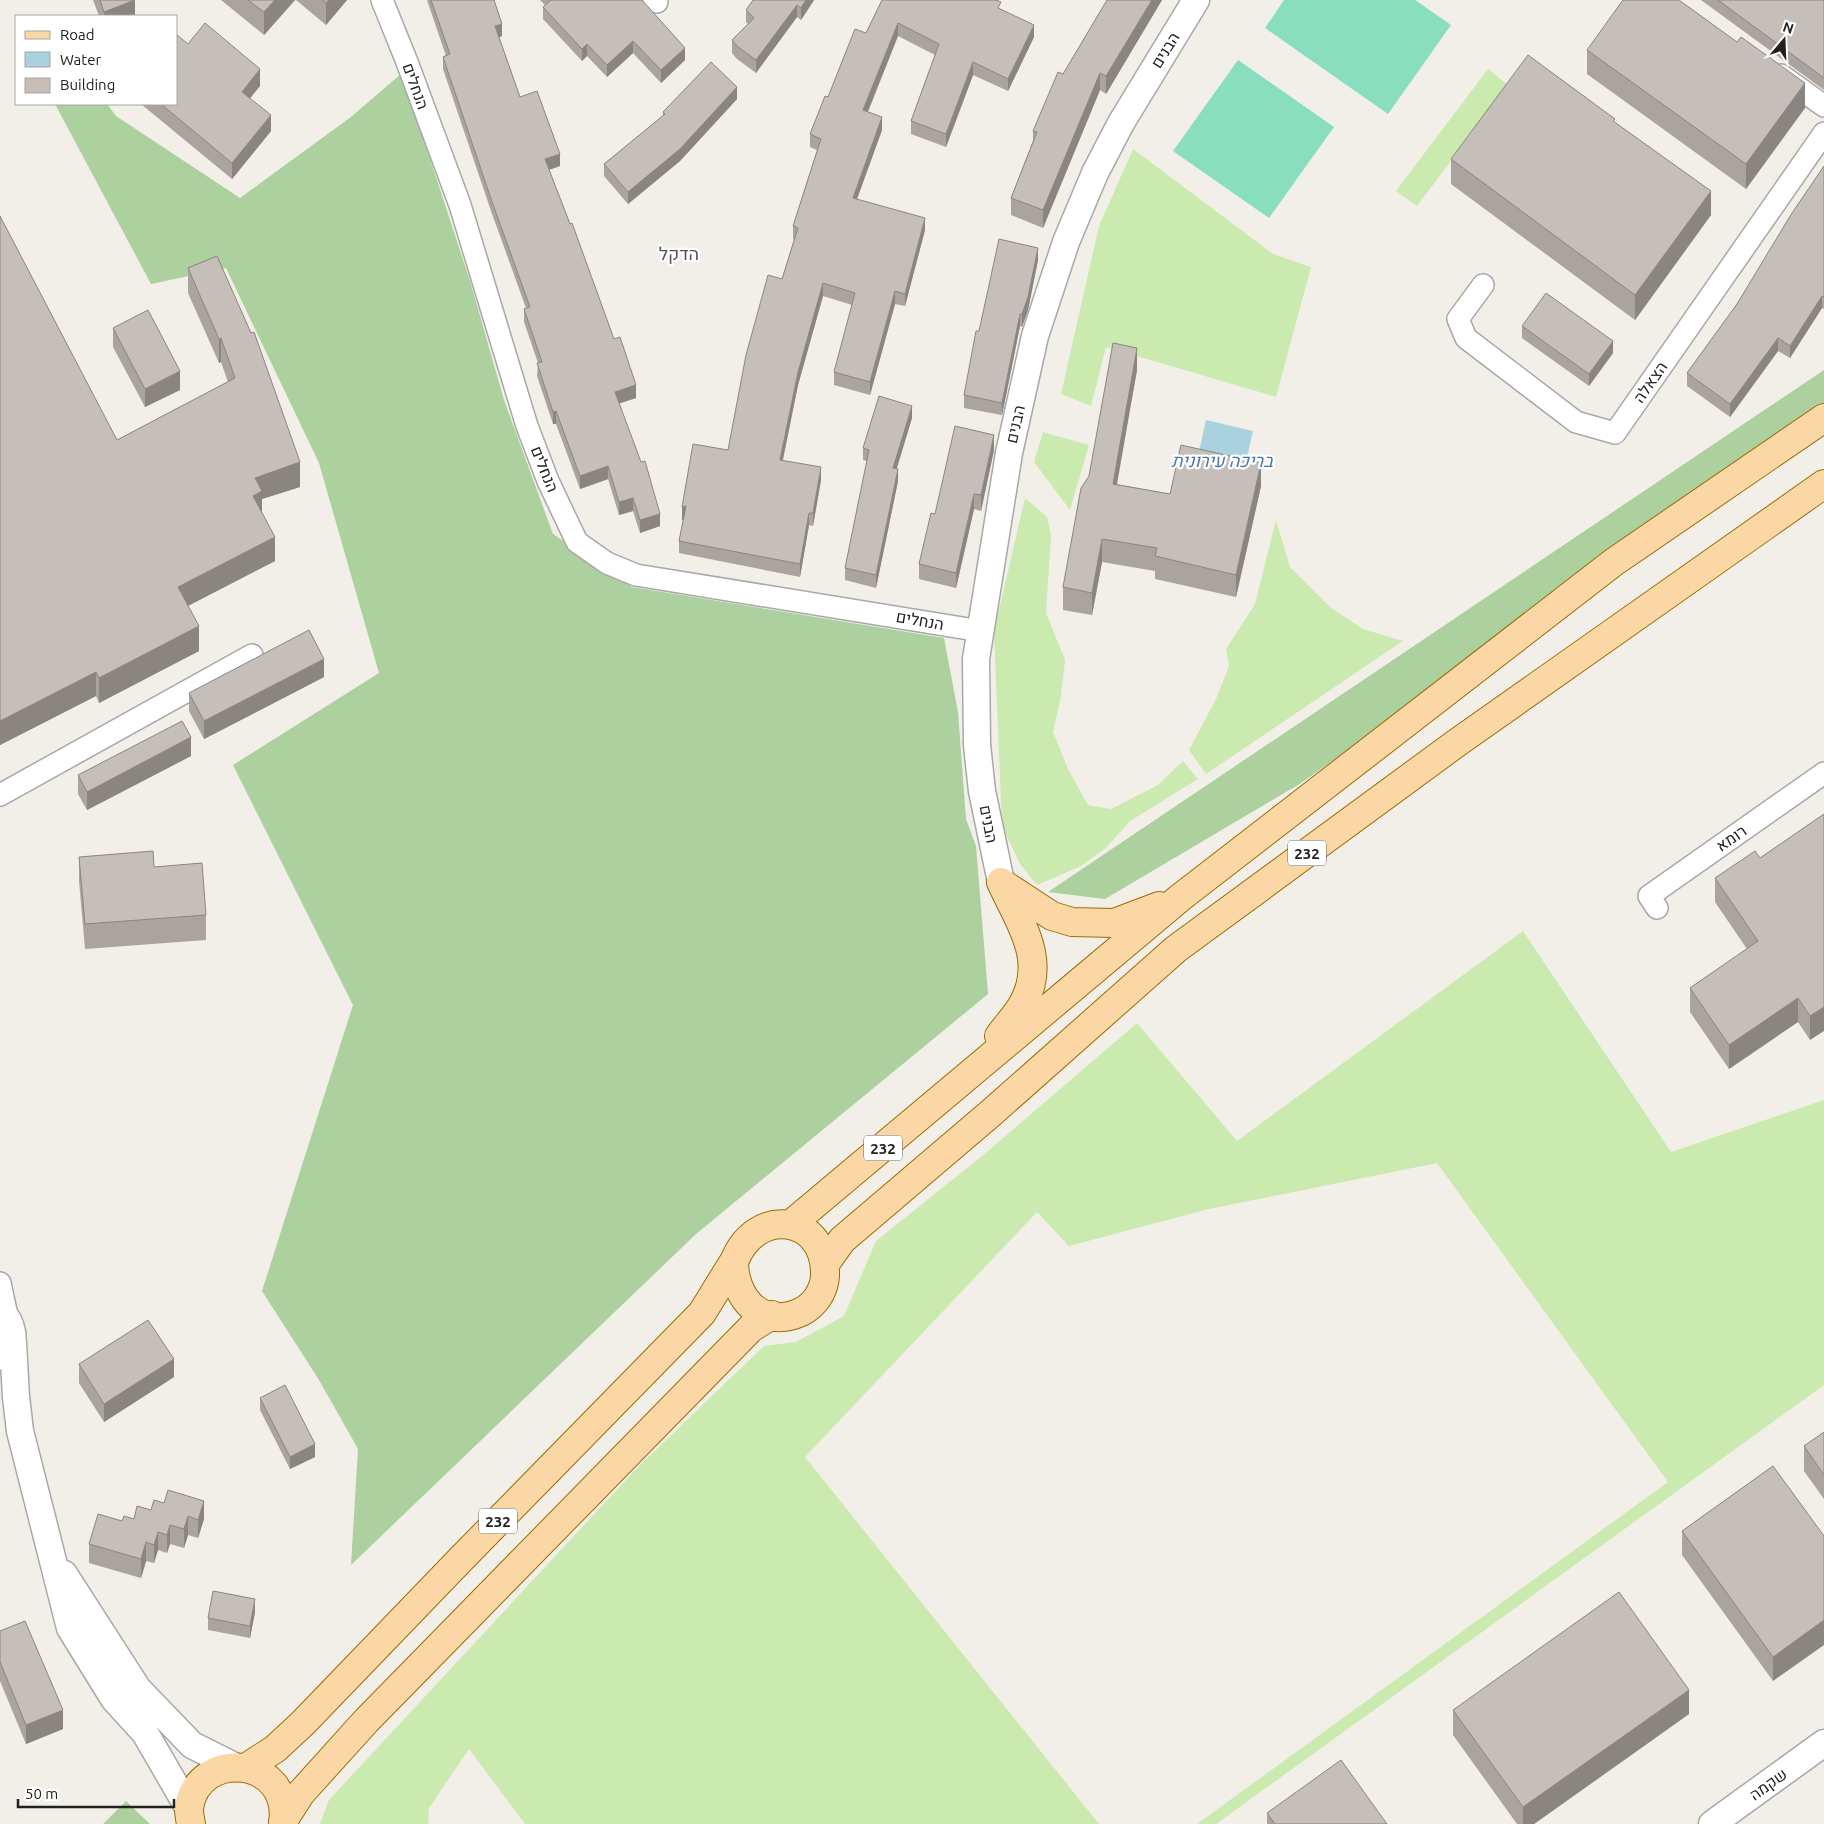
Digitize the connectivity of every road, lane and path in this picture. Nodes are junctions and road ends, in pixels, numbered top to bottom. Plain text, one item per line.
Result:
1 (382, 0) edge
2 (1196, 0) edge
3 (1762, 61) edge
4 (1824, 106) edge
5 (1824, 133) edge
6 (1483, 285) dead end
7 (1824, 418) edge
8 (1824, 484) edge
9 (981, 631) junction
10 (252, 656) dead end
11 (1824, 773) edge
12 (0, 795) edge
13 (1001, 882) junction
14 (1181, 897) junction
15 (1657, 908) dead end
16 (975, 1069) junction
17 (790, 1225) junction
18 (734, 1261) junction
19 (825, 1264) junction
20 (0, 1283) edge
21 (4, 1313) edge
22 (772, 1316) junction
23 (13, 1343) junction
24 (0, 1367) edge
25 (0, 1399) edge
26 (20, 1431) junction
27 (50, 1550) junction
28 (1824, 1743) edge
29 (241, 1767) junction
30 (190, 1816) edge
31 (283, 1822) edge
32 (1712, 1824) edge

1 - 9 street, הנחלים
2 - 9 street, הבנים
3 - 4 street
5 - 6 street, הצאלה
7 - 14 main road, 232
8 - 19 main road, 232
9 - 13 street, הבנים
10 - 12 street
11 - 15 street, רומא
13 - 14 main road
13 - 16 main road
14 - 16 main road, 232
16 - 17 main road, 232
17 - 18 main road
17 - 19 main road
18 - 22 main road
18 - 29 main road, 232
19 - 22 main road
20 - 21 street
21 - 23 street
22 - 31 main road, 232
23 - 24 street
23 - 26 street
25 - 26 street
26 - 27 street
27 - 29 street
27 - 30 street
28 - 32 street, שקמה
29 - 30 main road, 232
29 - 31 main road, 232

